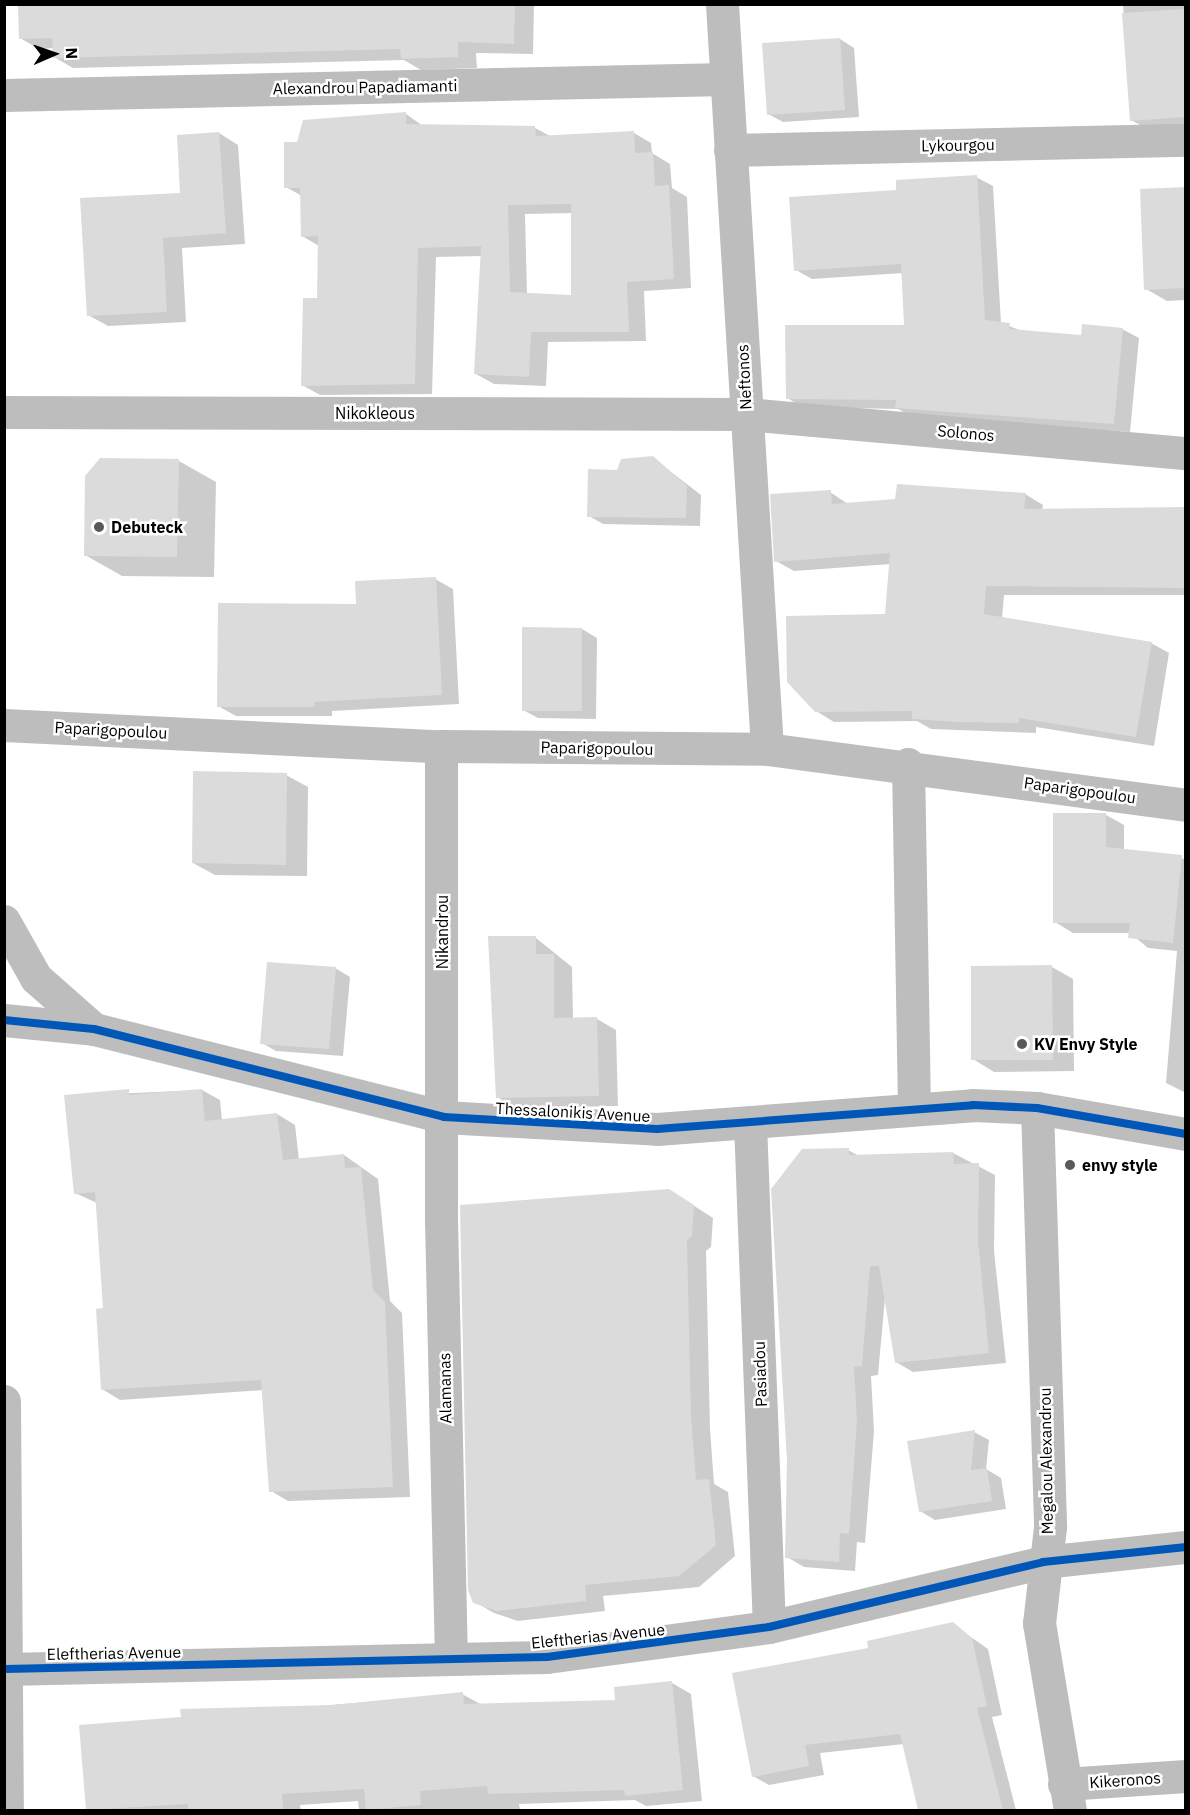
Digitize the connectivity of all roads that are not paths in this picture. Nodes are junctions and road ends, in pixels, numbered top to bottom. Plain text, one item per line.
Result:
1 (722, 4) edge
2 (726, 79) junction
3 (4, 96) edge
4 (1185, 140) edge
5 (730, 150) junction
6 (4, 412) edge
7 (746, 414) junction
8 (1185, 453) edge
9 (4, 725) edge
10 (441, 746) junction
11 (767, 749) junction
12 (908, 764) junction
13 (1185, 805) edge
14 (4, 921) edge
15 (4, 1020) edge
16 (94, 1029) junction
17 (915, 1107) junction
18 (1037, 1108) junction
19 (444, 1117) junction
20 (750, 1122) junction
21 (1185, 1134) edge
22 (4, 1401) edge
23 (1185, 1546) edge
24 (1043, 1562) junction
25 (769, 1626) junction
26 (451, 1659) junction
27 (5, 1669) edge
28 (1185, 1776) edge
29 (1067, 1797) edge
30 (7, 1810) edge

1 - 2 street, Neftonos
2 - 3 street, Alexandrou Papadiamanti
2 - 5 street, Neftonos
4 - 5 street, Lykourgou
5 - 7 street, Neftonos
6 - 7 street, Nikokleous
7 - 8 street, Solonos
7 - 11 street, Neftonos
9 - 10 street, Paparigopoulou
10 - 11 street, Paparigopoulou
10 - 19 street, Nikandrou
11 - 12 street, Paparigopoulou
12 - 13 street, Paparigopoulou
12 - 17 street
14 - 16 street
15 - 16 street, Thessalonikis Avenue
16 - 19 street, Thessalonikis Avenue
17 - 18 street, Thessalonikis Avenue
17 - 20 street, Thessalonikis Avenue
18 - 21 street, Thessalonikis Avenue
18 - 24 street, Megalou Alexandrou
19 - 20 street, Thessalonikis Avenue
19 - 26 street, Alamanas
20 - 25 street, Pasiadou
22 - 27 street
23 - 24 street, Eleftherias Avenue
24 - 25 street, Eleftherias Avenue
24 - 29 street, Megalou Alexandrou
25 - 26 street, Eleftherias Avenue
26 - 27 street, Eleftherias Avenue
27 - 30 street
28 - 29 street, Kikeronos

